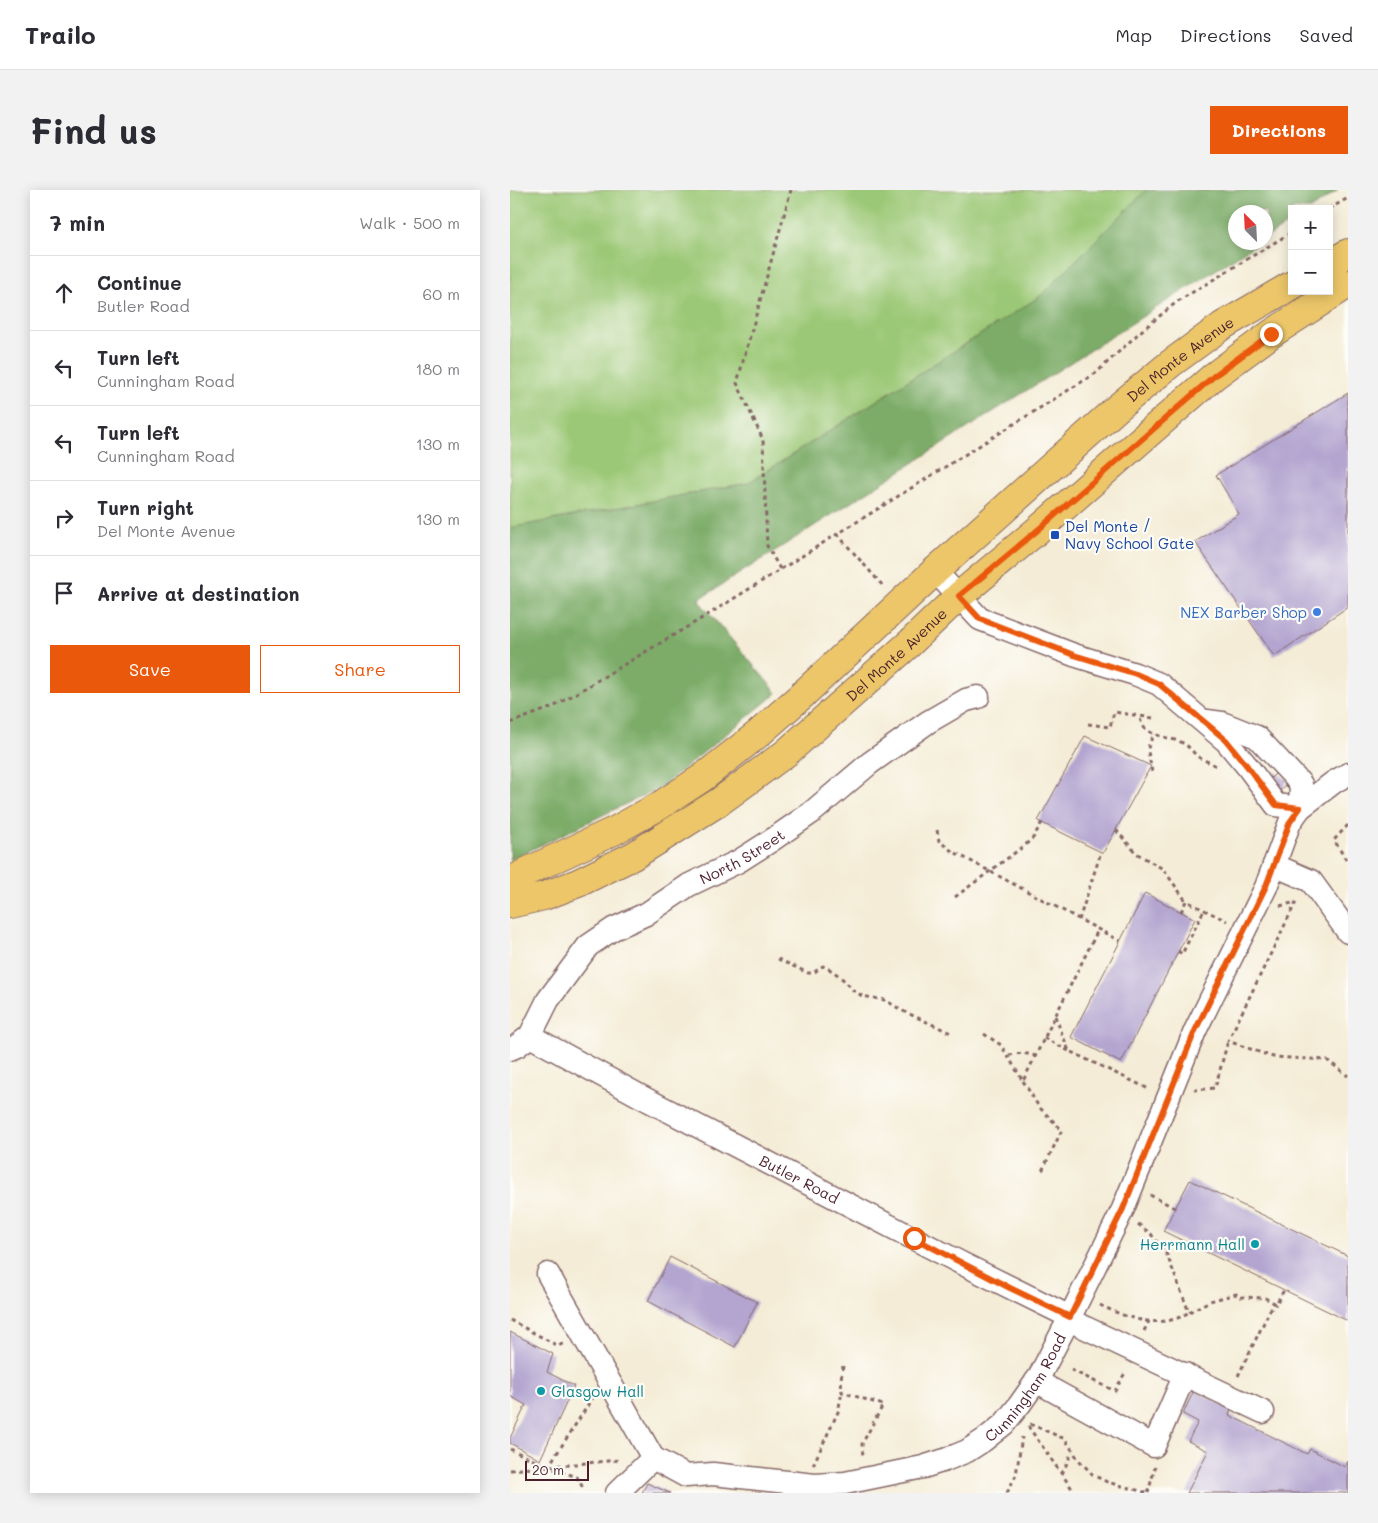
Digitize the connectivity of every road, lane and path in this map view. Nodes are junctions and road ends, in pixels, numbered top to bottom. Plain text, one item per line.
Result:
1 (791, 190) edge
2 (1348, 198) edge
3 (1333, 207) edge
4 (1288, 234) edge
5 (1348, 253) edge
6 (1333, 262) edge
7 (1348, 284) edge
8 (1288, 287) edge
9 (837, 534) junction
10 (780, 570) junction
11 (935, 572) junction
12 (889, 593) dead end
13 (959, 596) junction
14 (978, 697) dead end
15 (1140, 716) junction
16 (1153, 718) dead end
17 (1203, 720) junction
18 (510, 723) edge
19 (1088, 724) dead end
20 (1155, 734) junction
21 (1219, 767) dead end
22 (1152, 772) dead end
23 (1348, 774) edge
24 (1300, 808) junction
25 (1042, 822) dead end
26 (1348, 825) edge
27 (937, 830) dead end
28 (1116, 830) dead end
29 (1100, 852) dead end
30 (1348, 863) edge
31 (1274, 865) junction
32 (989, 872) junction
33 (510, 882) edge
34 (955, 897) dead end
35 (1186, 901) junction
36 (1296, 902) dead end
37 (510, 904) edge
38 (1204, 910) junction
39 (1181, 912) dead end
40 (1079, 920) junction
41 (1230, 922) dead end
42 (1098, 930) junction
43 (1348, 932) edge
44 (1120, 941) dead end
45 (1178, 952) dead end
46 (778, 959) dead end
47 (1055, 1016) junction
48 (951, 1034) dead end
49 (984, 1034) dead end
50 (530, 1036) junction
51 (1044, 1038) junction
52 (1228, 1041) junction
53 (510, 1049) edge
54 (1069, 1051) junction
55 (1009, 1054) junction
56 (1036, 1056) junction
57 (1348, 1076) edge
58 (1023, 1081) junction
59 (1152, 1091) dead end
60 (1187, 1093) dead end
61 (1041, 1173) dead end
62 (1145, 1201) dead end
63 (1175, 1208) dead end
64 (1136, 1222) dead end
65 (548, 1274) dead end
66 (1284, 1290) dead end
67 (1276, 1304) junction
68 (1099, 1305) dead end
69 (1189, 1312) junction
70 (1070, 1318) junction
71 (510, 1320) edge
72 (582, 1334) junction
73 (1129, 1364) dead end
74 (843, 1366) dead end
75 (1072, 1370) dead end
76 (1185, 1374) junction
77 (1036, 1381) junction
78 (1234, 1384) dead end
79 (842, 1392) junction
80 (596, 1394) dead end
81 (1263, 1412) dead end
82 (1022, 1436) dead end
83 (510, 1448) edge
84 (1073, 1452) junction
85 (653, 1458) junction
86 (625, 1460) dead end
87 (863, 1464) dead end
88 (548, 1466) junction
89 (510, 1470) edge
90 (1062, 1474) junction
91 (813, 1482) edge
92 (583, 1488) dead end
93 (1150, 1488) dead end
94 (617, 1493) edge
95 (1007, 1493) edge
96 (1075, 1493) edge
97 (1148, 1493) edge

1 - 10 path
2 - 3 path
4 - 9 path
5 - 6 main road
7 - 13 main road, Del Monte Avenue
8 - 11 main road, Del Monte Avenue
9 - 10 path
9 - 12 path
10 - 18 path
11 - 13 street
11 - 33 main road, Del Monte Avenue
13 - 17 street
13 - 37 main road, Del Monte Avenue
14 - 50 street, North Street
15 - 16 path
15 - 19 path
15 - 20 path
17 - 24 street
17 - 24 street
20 - 21 path
20 - 22 path
23 - 24 street
24 - 31 street, Cunningham Road
25 - 32 path
26 - 30 path
27 - 32 path
28 - 35 path
29 - 40 path
31 - 43 street
31 - 70 street, Cunningham Road
32 - 34 path
32 - 40 path
35 - 38 path
35 - 39 path
36 - 52 path
38 - 41 path
38 - 45 path
40 - 42 path
42 - 44 path
42 - 47 path
46 - 48 path
47 - 51 path
47 - 54 path
49 - 55 path
50 - 53 street
50 - 70 street, Butler Road
51 - 54 path
51 - 56 path
52 - 57 path
52 - 60 path
54 - 59 path
55 - 56 path
55 - 58 path
56 - 58 path
58 - 61 path
62 - 63 path
64 - 69 path
65 - 72 street
66 - 67 path
67 - 69 path
67 - 78 path
68 - 69 path
70 - 76 street, Butler Road
70 - 77 street, Cunningham Road
71 - 72 path
72 - 85 street
73 - 75 path
74 - 79 path
76 - 77 street
76 - 81 street, Butler Road
77 - 91 street, Cunningham Road
79 - 87 path
79 - 91 path
80 - 88 path
82 - 95 path
83 - 88 path
84 - 90 path
84 - 90 path
84 - 97 path
85 - 91 street, Cunningham Road
85 - 94 street
86 - 88 path
88 - 89 path
88 - 92 path
90 - 96 path
93 - 97 path

